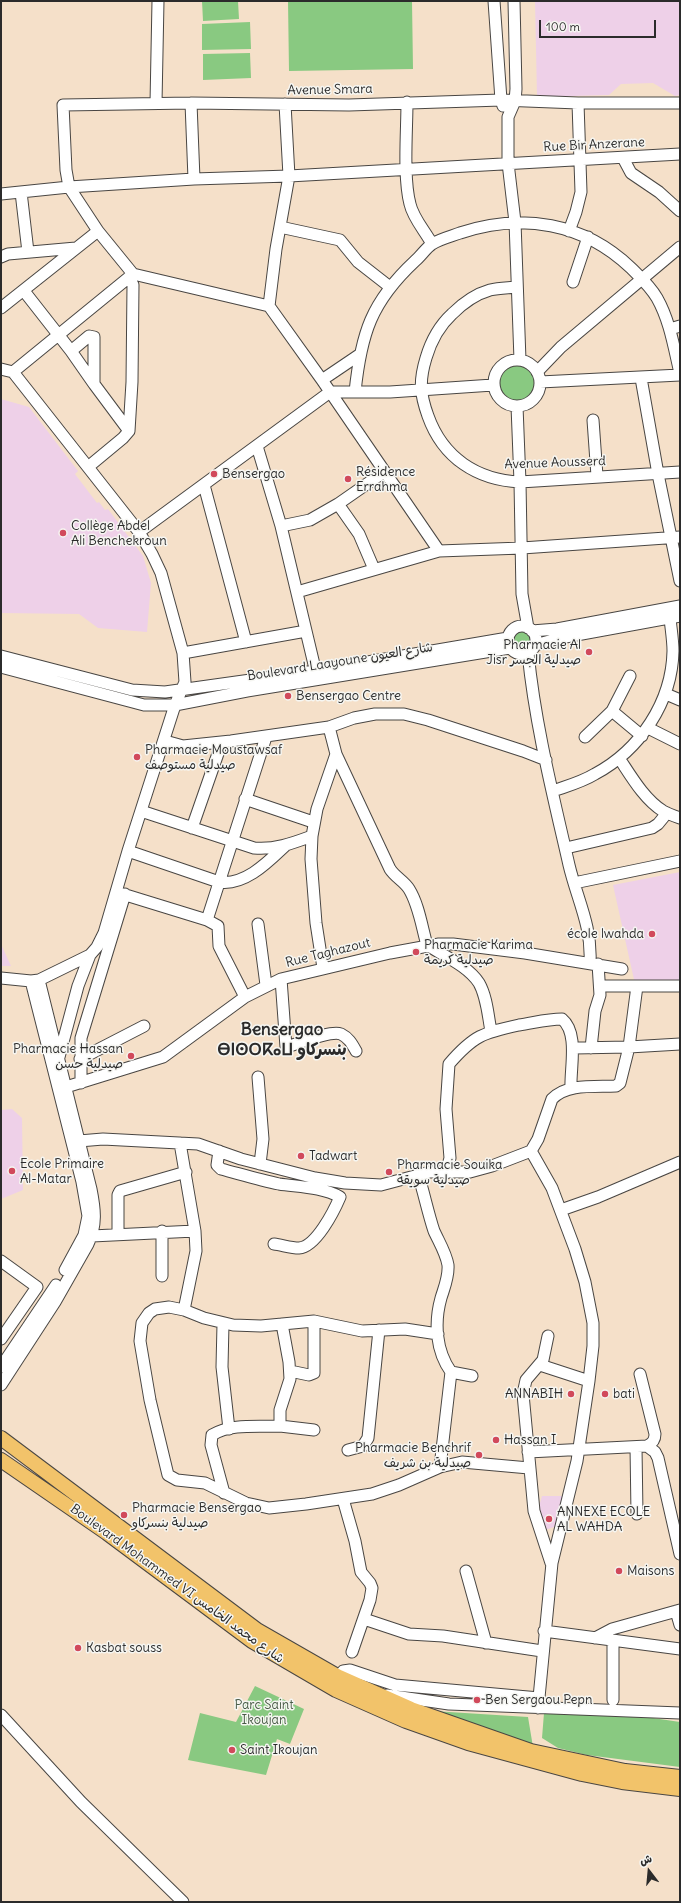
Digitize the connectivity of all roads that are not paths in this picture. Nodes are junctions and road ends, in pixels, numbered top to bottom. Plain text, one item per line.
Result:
1 (158, 1) edge
2 (494, 1) edge
3 (514, 1) edge
4 (501, 100) junction
5 (515, 101) junction
6 (407, 102) junction
7 (680, 102) edge
8 (156, 103) junction
9 (191, 103) junction
10 (578, 103) junction
11 (285, 104) junction
12 (508, 117) junction
13 (680, 154) edge
14 (623, 158) junction
15 (581, 159) junction
16 (508, 163) junction
17 (406, 170) junction
18 (289, 176) junction
19 (194, 179) junction
20 (69, 187) junction
21 (21, 192) junction
22 (1, 194) edge
23 (680, 211) edge
24 (515, 222) junction
25 (280, 227) junction
26 (98, 231) junction
27 (568, 231) junction
28 (588, 237) junction
29 (432, 244) junction
30 (680, 247) edge
31 (76, 248) junction
32 (28, 252) junction
33 (1, 257) edge
34 (131, 276) junction
35 (643, 279) junction
36 (573, 282) dead end
37 (390, 287) junction
38 (517, 287) junction
39 (24, 291) junction
40 (269, 306) junction
41 (1, 308) edge
42 (675, 328) edge
43 (59, 336) junction
44 (71, 351) junction
45 (359, 355) junction
46 (520, 360) junction
47 (1, 369) edge
48 (13, 372) junction
49 (680, 374) edge
50 (539, 377) junction
51 (641, 378) junction
52 (322, 380) junction
53 (94, 384) junction
54 (493, 385) junction
55 (420, 390) junction
56 (330, 392) junction
57 (355, 392) junction
58 (517, 406) junction
59 (593, 420) dead end
60 (129, 431) junction
61 (257, 446) junction
62 (88, 467) junction
63 (384, 472) junction
64 (680, 472) edge
65 (658, 474) junction
66 (597, 476) junction
67 (520, 482) junction
68 (204, 485) junction
69 (338, 504) junction
70 (281, 526) junction
71 (139, 532) junction
72 (676, 538) edge
73 (522, 548) junction
74 (440, 551) junction
75 (374, 569) junction
76 (680, 581) edge
77 (297, 592) junction
78 (522, 594) junction
79 (680, 606) edge
80 (675, 617) edge
81 (516, 628) junction
82 (530, 629) junction
83 (306, 631) junction
84 (246, 642) junction
85 (520, 648) junction
86 (183, 653) junction
87 (1, 656) edge
88 (1, 667) edge
89 (316, 675) junction
90 (630, 676) dead end
91 (181, 690) junction
92 (666, 694) junction
93 (680, 700) edge
94 (175, 705) junction
95 (612, 711) junction
96 (329, 727) junction
97 (645, 732) junction
98 (266, 737) junction
99 (585, 737) dead end
100 (165, 741) junction
101 (222, 742) junction
102 (680, 744) edge
103 (336, 754) junction
104 (619, 758) junction
105 (546, 760) junction
106 (553, 791) junction
107 (245, 799) junction
108 (141, 811) junction
109 (668, 813) junction
110 (680, 818) edge
111 (313, 822) junction
112 (192, 828) junction
113 (312, 836) junction
114 (232, 841) junction
115 (286, 846) junction
116 (566, 848) junction
117 (128, 851) junction
118 (680, 860) edge
119 (219, 882) junction
120 (574, 883) junction
121 (121, 893) junction
122 (207, 920) junction
123 (258, 924) dead end
124 (427, 946) junction
125 (90, 955) junction
126 (594, 963) junction
127 (323, 968) junction
128 (622, 969) dead end
129 (1, 978) edge
130 (281, 979) junction
131 (35, 981) junction
132 (266, 986) junction
133 (600, 986) junction
134 (637, 986) junction
135 (680, 986) edge
136 (245, 997) junction
137 (144, 1026) dead end
138 (491, 1031) junction
139 (680, 1044) edge
140 (629, 1047) junction
141 (574, 1048) junction
142 (591, 1048) junction
143 (356, 1051) dead end
144 (59, 1059) junction
145 (80, 1059) junction
146 (258, 1077) dead end
147 (81, 1083) junction
148 (66, 1087) junction
149 (571, 1088) junction
150 (79, 1141) junction
151 (180, 1142) junction
152 (220, 1151) junction
153 (531, 1151) junction
154 (680, 1162) edge
155 (260, 1164) junction
156 (186, 1172) junction
157 (446, 1173) junction
158 (418, 1174) junction
159 (345, 1183) junction
160 (340, 1197) junction
161 (561, 1210) junction
162 (162, 1231) junction
163 (195, 1231) junction
164 (118, 1234) junction
165 (92, 1236) junction
166 (274, 1244) dead end
167 (1, 1261) edge
168 (162, 1276) dead end
169 (37, 1287) junction
170 (50, 1296) junction
171 (184, 1310) junction
172 (314, 1321) junction
173 (223, 1324) junction
174 (282, 1324) junction
175 (379, 1330) junction
176 (438, 1334) junction
177 (548, 1336) dead end
178 (1, 1339) edge
179 (540, 1365) junction
180 (1, 1367) edge
181 (290, 1371) junction
182 (451, 1372) junction
183 (640, 1374) dead end
184 (472, 1376) dead end
185 (589, 1381) junction
186 (1, 1385) edge
187 (280, 1426) junction
188 (229, 1429) junction
189 (314, 1430) dead end
190 (1, 1437) edge
191 (647, 1446) junction
192 (636, 1447) junction
193 (579, 1449) junction
194 (348, 1450) dead end
195 (528, 1452) junction
196 (1, 1460) edge
197 (440, 1467) junction
198 (529, 1468) junction
199 (224, 1493) junction
200 (343, 1499) junction
201 (637, 1514) dead end
202 (680, 1554) edge
203 (552, 1563) junction
204 (466, 1571) dead end
205 (678, 1611) edge
206 (364, 1619) junction
207 (680, 1625) edge
208 (544, 1631) junction
209 (595, 1638) junction
210 (614, 1640) junction
211 (486, 1643) junction
212 (680, 1649) edge
213 (542, 1651) junction
214 (352, 1652) dead end
215 (339, 1677) junction
216 (376, 1693) junction
217 (613, 1700) dead end
218 (538, 1703) junction
219 (680, 1713) edge
220 (1, 1715) edge
221 (680, 1777) edge
222 (680, 1789) edge
223 (183, 1902) edge

1 - 8 street
2 - 4 street
3 - 5 street
4 - 5 street, Avenue Smara
4 - 6 street, Avenue Smara
4 - 12 street
5 - 10 street, Avenue Smara
5 - 12 street
6 - 11 street, Avenue Smara
6 - 17 street
7 - 10 street, Avenue Smara
8 - 9 street, Avenue Smara
8 - 20 street, Avenue Smara
9 - 11 street, Avenue Smara
9 - 19 street
10 - 15 street
11 - 18 street
12 - 16 street
13 - 14 street, Rue Bir Anzerane
14 - 15 street, Rue Bir Anzerane
14 - 23 street
15 - 16 street, Rue Bir Anzerane
15 - 27 street
16 - 17 street, Rue Bir Anzerane
16 - 24 street
17 - 18 street, Rue Bir Anzerane
17 - 29 street
18 - 19 street, Rue Bir Anzerane
18 - 25 street
19 - 20 street, Rue Bir Anzerane
20 - 21 street, Rue Bir Anzerane
20 - 26 street
21 - 22 street, Rue Bir Anzerane
21 - 32 street
24 - 27 street
24 - 29 street
24 - 38 street
25 - 37 street
25 - 40 street
26 - 31 street
26 - 34 street
27 - 28 street
28 - 35 street
28 - 36 street
29 - 37 street
30 - 35 street
31 - 32 street
31 - 39 street
32 - 33 street
34 - 40 street
34 - 43 street
34 - 60 street
35 - 42 street
35 - 50 street
37 - 45 street
38 - 46 street
38 - 55 street, Avenue Aousserd
39 - 41 street
39 - 43 street
40 - 52 street
42 - 49 street
43 - 44 street
43 - 48 street
44 - 53 street
44 - 53 street
45 - 52 street
45 - 57 street
46 - 50 street
46 - 54 street
47 - 48 street
48 - 62 street
49 - 51 street
50 - 51 street
50 - 58 street
51 - 65 street
52 - 56 street
53 - 60 street
54 - 55 street
54 - 58 street
55 - 57 street
55 - 67 street, Avenue Aousserd
56 - 57 street
56 - 61 street
56 - 63 street
58 - 67 street
59 - 66 street
60 - 62 street
61 - 68 street
61 - 70 street
62 - 71 street
63 - 69 street
63 - 74 street
64 - 65 street, Avenue Aousserd
65 - 66 street, Avenue Aousserd
65 - 72 street
66 - 67 street, Avenue Aousserd
67 - 73 street
68 - 71 street
68 - 84 street
69 - 70 street
69 - 75 street
70 - 77 street
71 - 86 street
72 - 73 street
72 - 76 street
73 - 74 street
73 - 78 street
74 - 75 street
75 - 77 street
77 - 83 street
78 - 81 street
78 - 82 street
79 - 82 street
80 - 85 street, Boulevard Laayoune شارع العيون
80 - 92 street
81 - 82 street
81 - 85 street
82 - 85 street
83 - 84 street
83 - 89 street
84 - 86 street
85 - 89 street, Boulevard Laayoune شارع العيون
85 - 105 street
86 - 91 street
87 - 91 street, Boulevard Laayoune شارع العيون
88 - 94 street, Boulevard Laayoune شارع العيون
89 - 91 street, Boulevard Laayoune شارع العيون
89 - 94 street, Boulevard Laayoune شارع العيون
90 - 95 street
91 - 94 street
92 - 93 street
92 - 97 street
94 - 100 street
95 - 97 street
95 - 99 street
96 - 98 street
96 - 103 street
96 - 105 street
97 - 102 street
97 - 104 street
98 - 101 street
98 - 107 street
100 - 101 street
100 - 108 street
101 - 112 street
103 - 111 street
103 - 124 street
104 - 106 street
104 - 109 street
105 - 106 street
106 - 116 street
107 - 111 street
107 - 114 street
108 - 112 street
108 - 117 street
109 - 110 street
109 - 116 street
111 - 113 street
112 - 114 street
113 - 115 street
113 - 127 street
114 - 115 street
114 - 119 street
115 - 119 street
116 - 120 street
117 - 119 street
117 - 121 street
118 - 120 street
119 - 122 street
120 - 126 street
121 - 122 street
121 - 125 street
121 - 145 street
122 - 136 street
123 - 132 street
124 - 126 street, Rue Taghazout
124 - 127 street, Rue Taghazout
124 - 138 street
125 - 131 street
125 - 144 street
126 - 128 street, Rue Taghazout
126 - 133 street
127 - 130 street, Rue Taghazout
129 - 131 street
130 - 132 street, Rue Taghazout
130 - 143 street
131 - 144 street
131 - 170 street
132 - 136 street, Rue Taghazout
133 - 134 street
133 - 142 street
134 - 135 street
134 - 140 street
136 - 147 street, Rue Taghazout
137 - 145 street
138 - 141 street
138 - 157 street
139 - 140 street
140 - 142 street
140 - 149 street
141 - 142 street
141 - 149 street
144 - 148 street
145 - 147 street
146 - 155 street
147 - 148 street, Rue Taghazout
148 - 150 street
149 - 153 street
150 - 151 street
150 - 165 street
151 - 152 street
151 - 156 street
152 - 155 street
152 - 160 street
153 - 157 street
153 - 161 street
154 - 161 street
155 - 159 street
156 - 163 street
156 - 164 street
157 - 158 street
158 - 159 street
158 - 176 street
159 - 160 street
160 - 166 street
161 - 185 street
162 - 163 street
162 - 164 street
162 - 168 street
163 - 171 street
164 - 165 street
165 - 186 street
167 - 169 street
169 - 170 street
169 - 178 street
170 - 180 street
171 - 173 street
171 - 199 street
172 - 174 street
172 - 175 street
172 - 181 street
173 - 174 street
173 - 188 street
174 - 181 street
175 - 176 street
175 - 194 street
176 - 182 street
177 - 179 street
179 - 185 street
179 - 195 street
181 - 187 street
182 - 184 street
182 - 197 street
183 - 191 street
185 - 193 street
187 - 188 street
187 - 189 street
188 - 199 street
190 - 215 main road, Boulevard Mohammed VI شارع محمد الخامس
191 - 192 street
191 - 202 street
192 - 193 street
192 - 201 street
193 - 195 street
193 - 203 street
195 - 198 street
196 - 222 main road, Boulevard Mohammed VI شارع محمد الخامس
197 - 198 street
197 - 200 street
198 - 203 street
199 - 200 street
200 - 206 street
203 - 208 street
204 - 211 street
205 - 207 street
205 - 209 street
206 - 211 street
206 - 214 street
208 - 209 street
208 - 213 street
209 - 210 street
210 - 212 street
210 - 217 street
211 - 213 street
213 - 218 street
215 - 216 main road, Boulevard Mohammed VI شارع محمد الخامس
215 - 218 street
216 - 218 street
216 - 221 main road, Boulevard Mohammed VI شارع محمد الخامس
218 - 219 street
220 - 223 street

